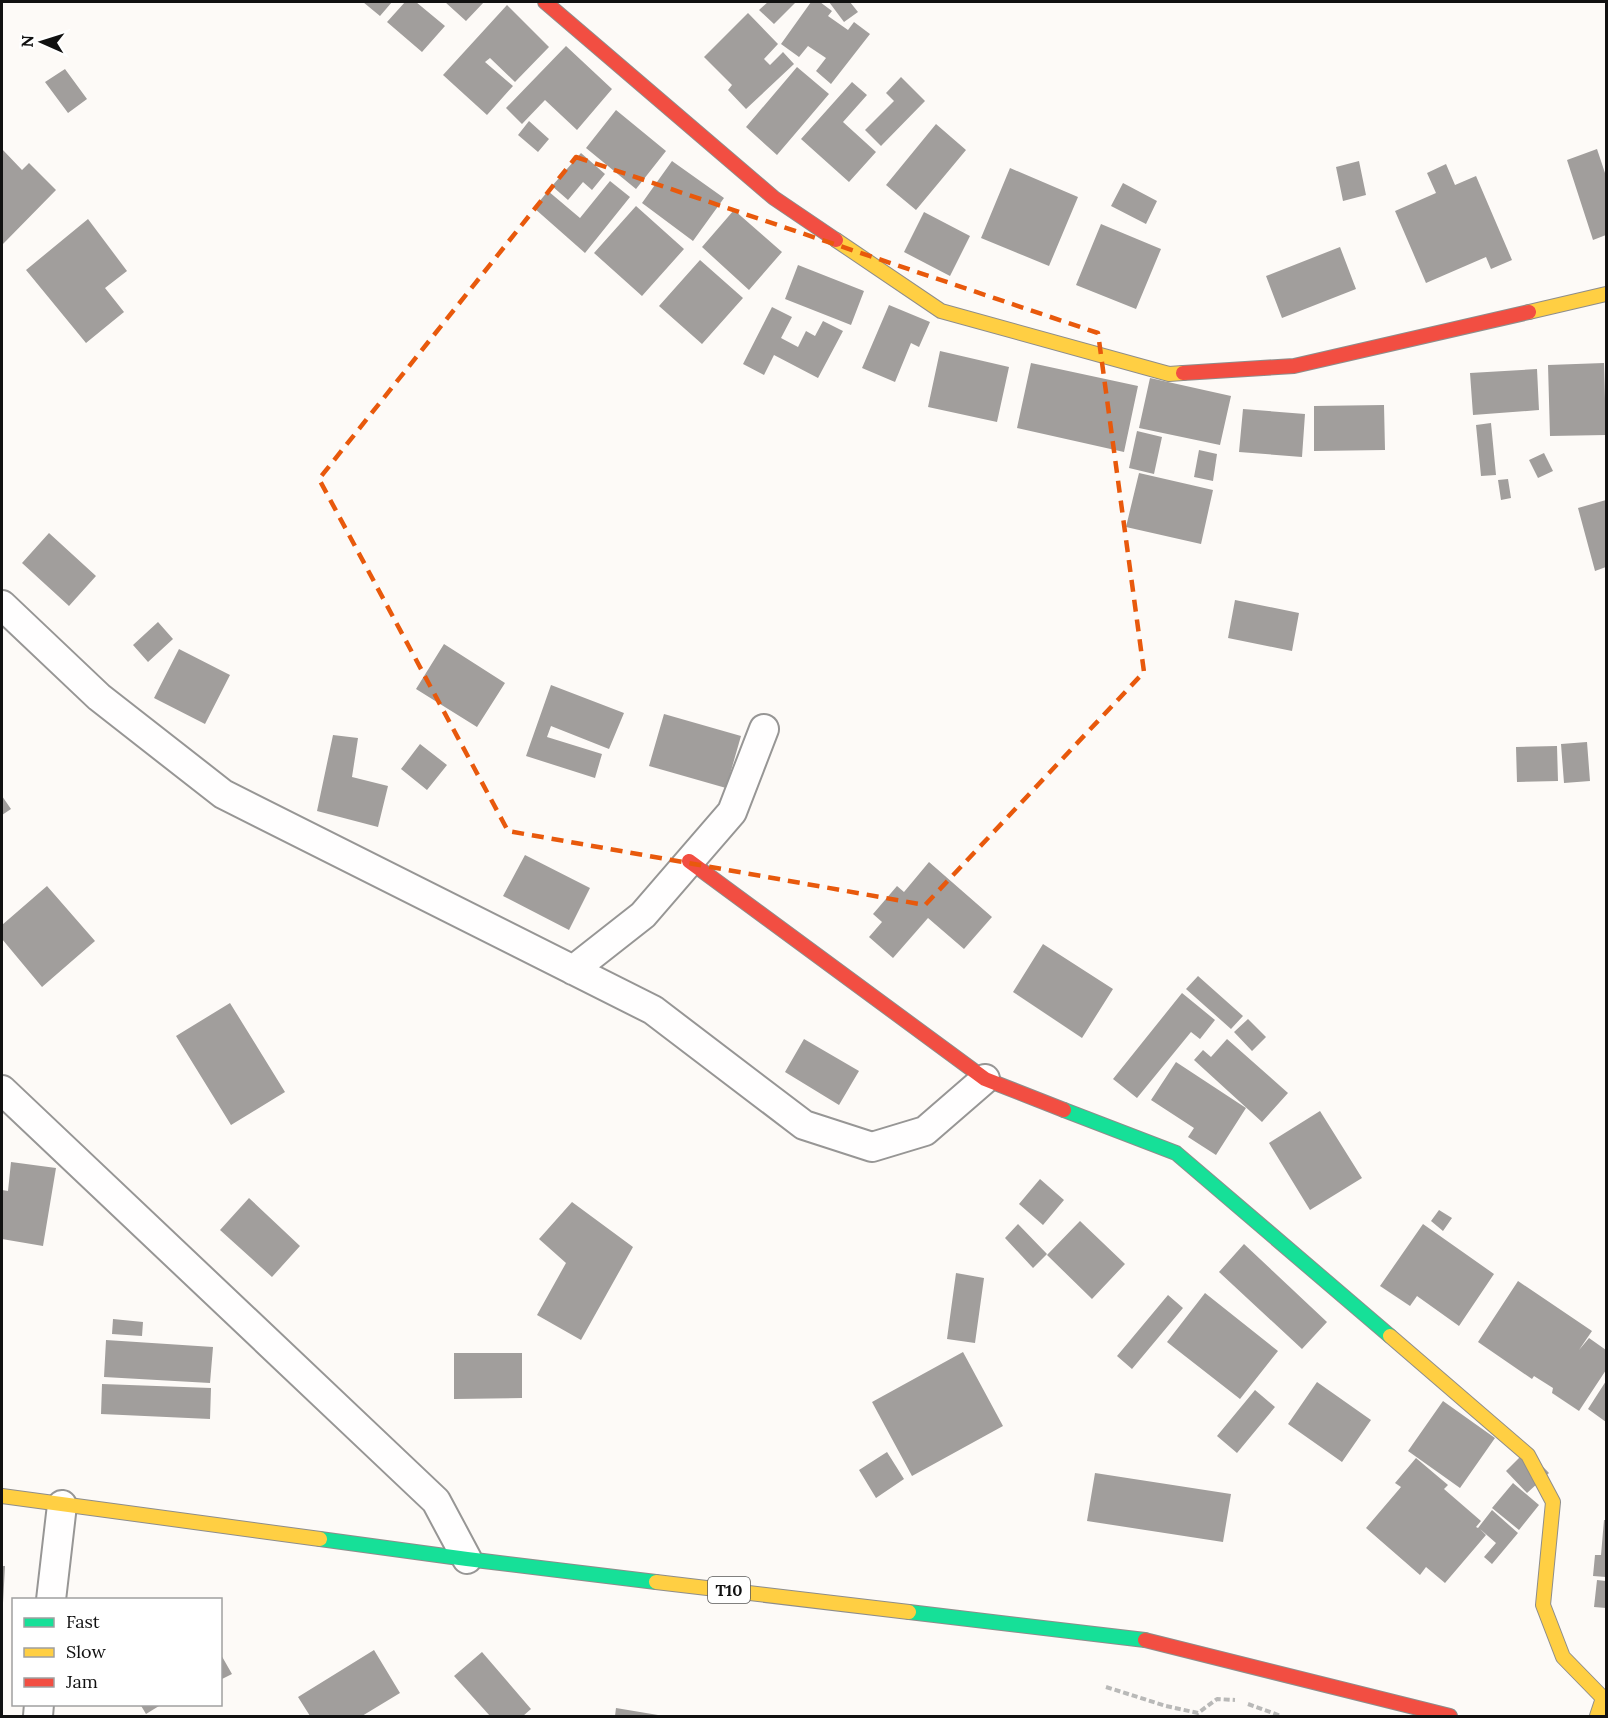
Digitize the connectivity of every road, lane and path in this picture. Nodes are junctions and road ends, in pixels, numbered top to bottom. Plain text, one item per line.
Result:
1 (545, 2) edge
2 (1606, 294) edge
3 (2, 605) edge
4 (764, 729) dead end
5 (688, 861) junction
6 (573, 970) junction
7 (985, 1079) junction
8 (2, 1090) edge
9 (2, 1496) edge
10 (62, 1505) junction
11 (467, 1559) junction
12 (51, 1598) edge
13 (1106, 1687) dead end
14 (1605, 1698) edge
15 (1281, 1716) edge
16 (1450, 1716) edge
17 (1597, 1716) edge

1 - 2 main road
3 - 6 street
4 - 5 street
5 - 6 street
5 - 7 main road
6 - 7 street
7 - 14 main road
8 - 11 street
9 - 10 main road, T10
10 - 11 main road, T10
10 - 12 street
11 - 16 main road, T10
13 - 15 path
14 - 17 main road

